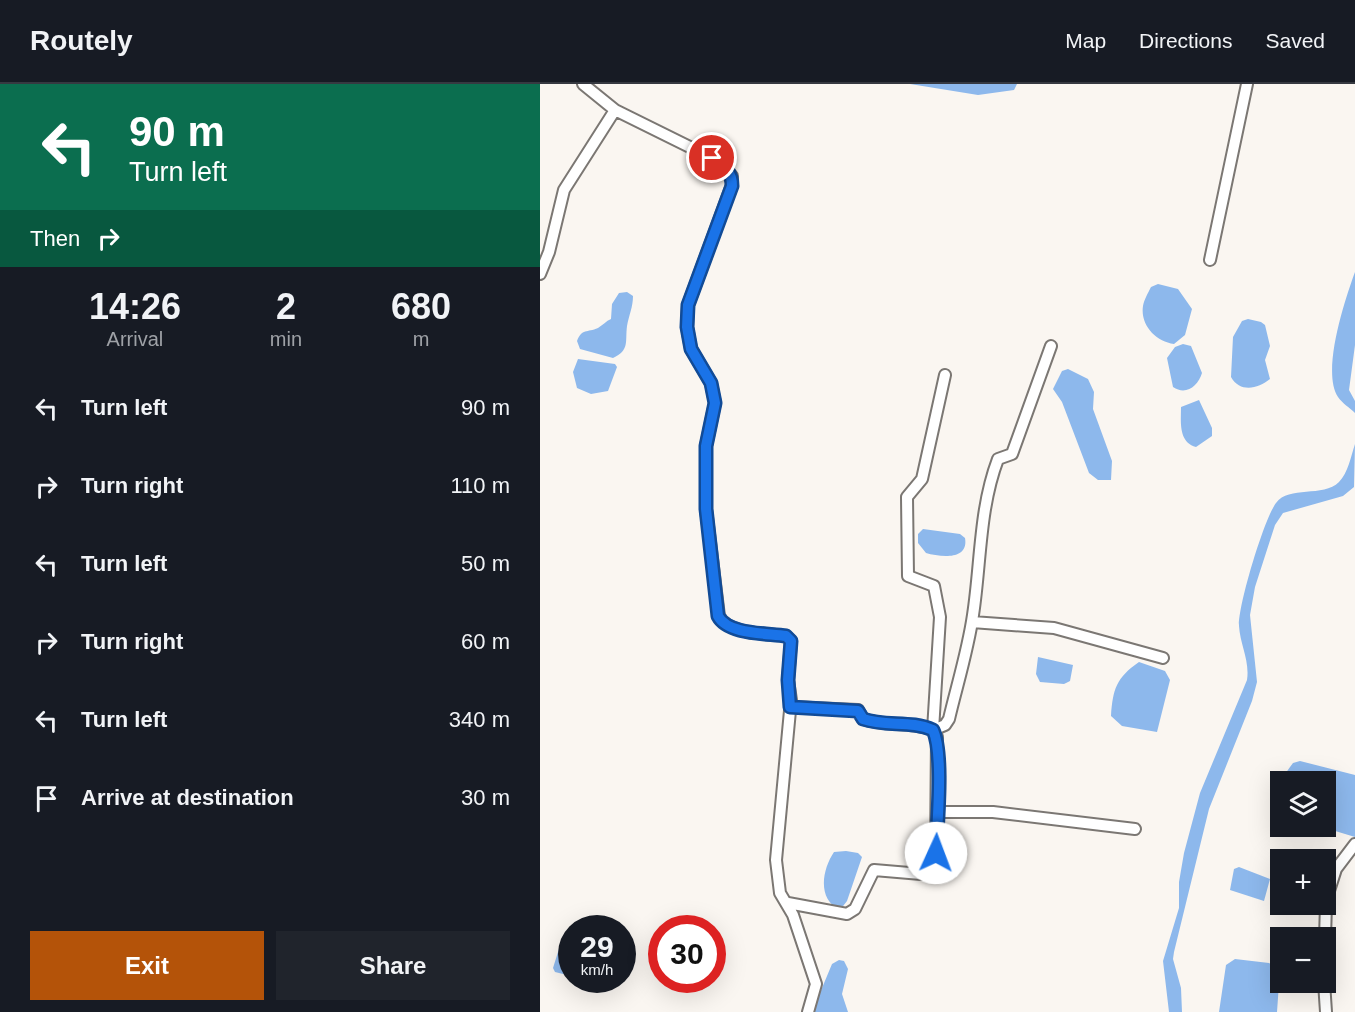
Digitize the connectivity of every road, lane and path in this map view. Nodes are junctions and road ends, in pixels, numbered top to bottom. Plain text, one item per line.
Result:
1 (583, 84) edge
2 (1247, 84) edge
3 (615, 110) junction
4 (1210, 260) dead end
5 (540, 274) edge
6 (1051, 346) dead end
7 (945, 375) dead end
8 (972, 622) junction
9 (1163, 658) dead end
10 (790, 707) junction
11 (933, 730) junction
12 (937, 812) junction
13 (1135, 829) dead end
14 (1355, 844) edge
15 (1336, 869) edge
16 (788, 903) junction
17 (1325, 993) edge
18 (808, 1012) edge
19 (1326, 1012) edge

1 - 3 street
2 - 4 street
3 - 5 street
3 - 10 street
6 - 8 street
7 - 11 street
8 - 9 street
8 - 11 street
10 - 11 street
10 - 16 street
11 - 12 street
12 - 13 street
12 - 16 street
14 - 15 street
16 - 18 street
17 - 19 street

